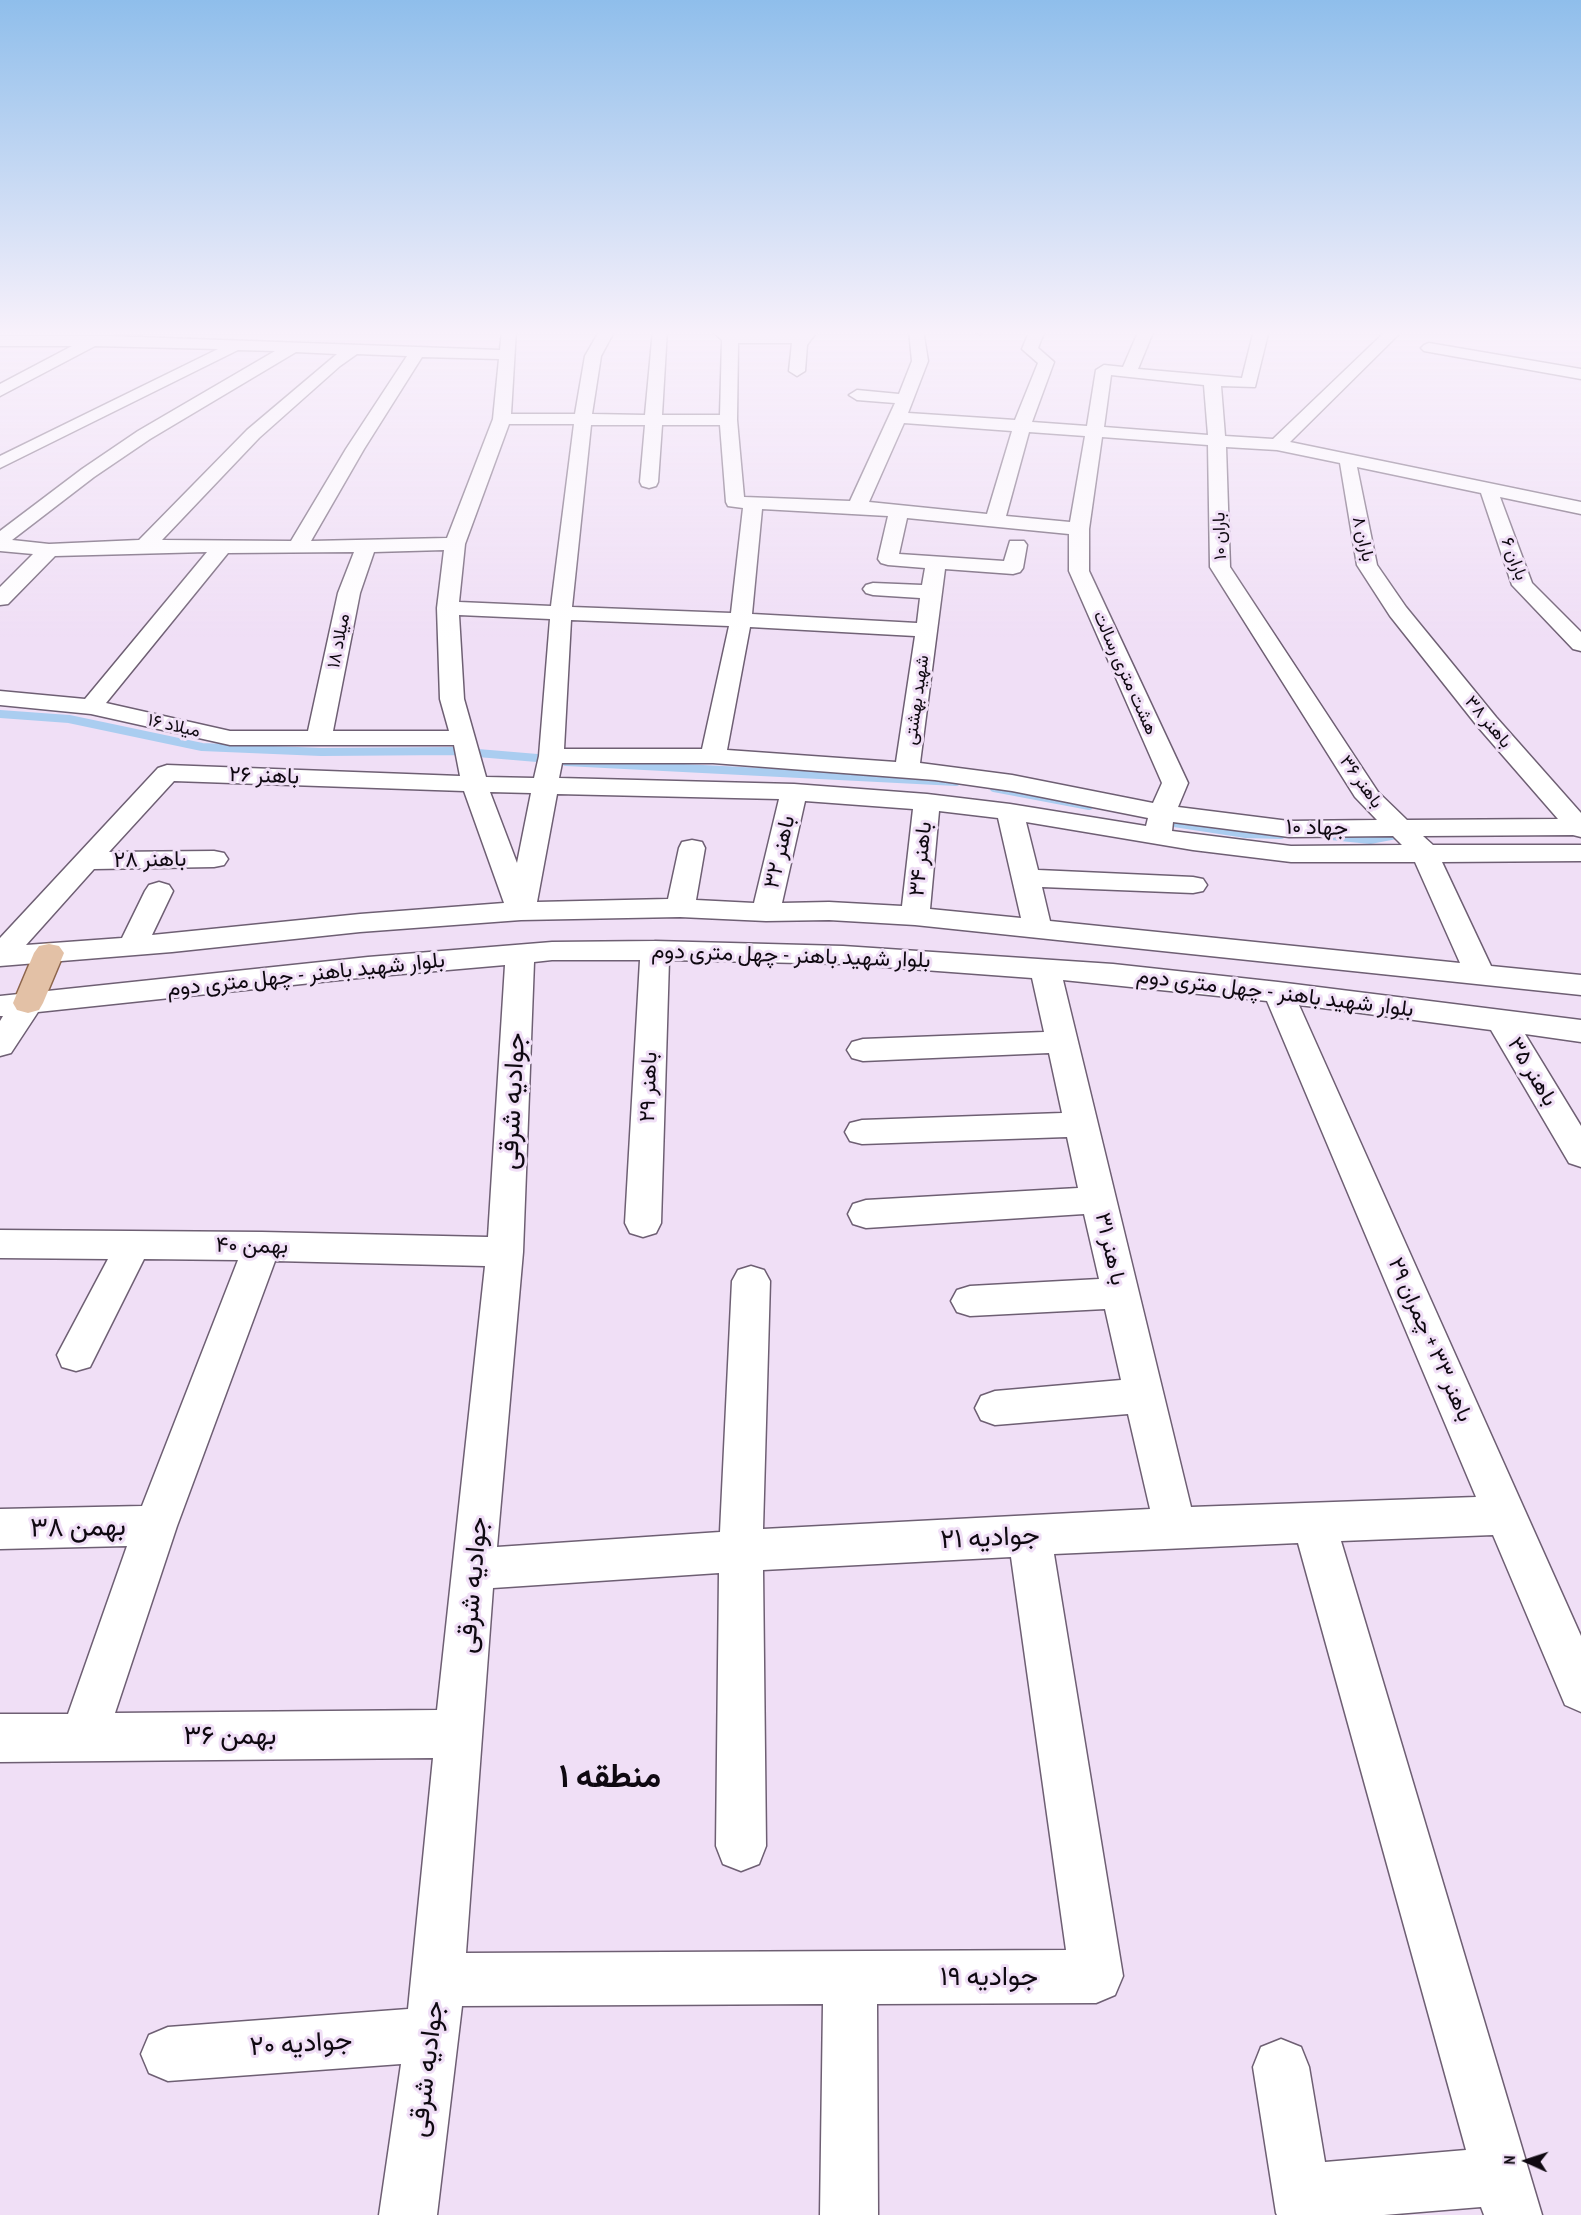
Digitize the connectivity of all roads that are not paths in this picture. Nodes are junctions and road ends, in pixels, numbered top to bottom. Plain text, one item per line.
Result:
1 (63, 433) edge
2 (147, 433) edge
3 (254, 433) edge
4 (365, 433) edge
5 (497, 433) edge
6 (581, 433) edge
7 (654, 433) edge
8 (729, 433) edge
9 (891, 433) edge
10 (1020, 433) edge
11 (1093, 433) edge
12 (1135, 433) edge
13 (1216, 433) edge
14 (1289, 433) edge
15 (1217, 440) junction
16 (1277, 445) junction
17 (1350, 460) junction
18 (0, 463) edge
19 (649, 482) dead end
20 (1490, 489) junction
21 (753, 504) junction
22 (857, 507) junction
23 (1581, 508) edge
24 (899, 511) junction
25 (994, 521) junction
26 (1079, 529) junction
27 (0, 540) edge
28 (455, 544) junction
29 (0, 545) edge
30 (1017, 545) dead end
31 (145, 546) junction
32 (366, 546) junction
33 (297, 547) junction
34 (221, 548) junction
35 (49, 550) junction
36 (936, 562) junction
37 (873, 589) dead end
38 (932, 592) junction
39 (1234, 593) joint
40 (0, 599) edge
41 (448, 608) junction
42 (1398, 611) joint
43 (561, 612) junction
44 (741, 620) junction
45 (927, 630) junction
46 (1581, 644) edge
47 (0, 698) edge
48 (91, 707) junction
49 (320, 738) junction
50 (551, 756) junction
51 (713, 756) junction
52 (469, 758) junction
53 (907, 770) junction
54 (547, 786) junction
55 (794, 792) junction
56 (927, 802) junction
57 (1011, 812) junction
58 (1160, 824) junction
59 (1398, 828) junction
60 (1580, 834) edge
61 (692, 848) dead end
62 (1424, 852) junction
63 (214, 859) dead end
64 (87, 861) junction
65 (1026, 878) junction
66 (1193, 885) dead end
67 (159, 891) dead end
68 (680, 908) junction
69 (521, 911) junction
70 (766, 912) junction
71 (843, 913) junction
72 (915, 916) junction
73 (952, 921) junction
74 (1038, 929) junction
75 (132, 946) junction
76 (655, 950) junction
77 (49, 953) junction
78 (520, 954) junction
79 (843, 955) junction
80 (0, 956) edge
81 (941, 962) junction
82 (1046, 969) junction
83 (1480, 974) junction
84 (1581, 985) edge
85 (1278, 992) junction
86 (14, 1005) edge
87 (1501, 1021) junction
88 (1581, 1031) edge
89 (1062, 1042) junction
90 (0, 1045) edge
91 (863, 1050) dead end
92 (1081, 1124) junction
93 (862, 1132) dead end
94 (1581, 1154) edge
95 (1099, 1200) junction
96 (866, 1214) dead end
97 (643, 1223) dead end
98 (0, 1244) edge
99 (133, 1246) junction
100 (262, 1246) junction
101 (505, 1252) junction
102 (751, 1281) dead end
103 (1120, 1293) junction
104 (970, 1301) dead end
105 (76, 1355) dead end
106 (1144, 1395) junction
107 (995, 1408) dead end
108 (1507, 1515) junction
109 (1314, 1522) junction
110 (156, 1526) junction
111 (1175, 1528) junction
112 (0, 1529) edge
113 (1029, 1536) junction
114 (741, 1551) junction
115 (473, 1569) junction
116 (1581, 1689) edge
117 (460, 1734) junction
118 (83, 1737) junction
119 (0, 1738) edge
120 (741, 1846) dead end
121 (850, 1978) junction
122 (436, 1980) junction
123 (433, 2034) junction
124 (168, 2054) dead end
125 (1281, 2067) dead end
126 (1508, 2196) edge
127 (1304, 2204) edge
128 (408, 2215) edge
129 (849, 2215) edge

1 - 18 street
2 - 27 street
3 - 31 street
4 - 33 street
5 - 28 street
6 - 43 street
7 - 19 street
8 - 21 street
9 - 22 street
10 - 25 street
11 - 26 street, هشت متری رسالت
12 - 15 street
13 - 15 street, باران ۱۰
14 - 16 street
15 - 16 street
15 - 39 street, باران ۱۰
16 - 17 street
17 - 20 street
17 - 42 street, باران ۸
20 - 23 street
20 - 46 street, باران ۶
21 - 22 street
21 - 44 street
22 - 24 street
24 - 25 street
24 - 36 street
25 - 26 street
26 - 58 street, هشت متری رسالت
28 - 32 street
28 - 41 street
29 - 35 street
30 - 36 street
31 - 34 street
31 - 35 street
32 - 33 street
32 - 49 street, میلاد ۱۸
33 - 34 street
34 - 48 street
35 - 40 street
36 - 38 street, شهید بهشتی
37 - 38 street
38 - 45 street, شهید بهشتی
39 - 59 street, باهنر ۳۶
41 - 43 street
41 - 52 street
42 - 60 street, باهنر ۳۸
43 - 44 street
43 - 50 street
44 - 45 street
44 - 51 street
45 - 53 street, شهید بهشتی
47 - 48 street, میلاد ۱۶
48 - 49 street, میلاد ۱۶
49 - 52 street, میلاد ۱۶
50 - 51 street
50 - 54 street
51 - 53 street
52 - 54 street
52 - 64 street, باهنر ۲۶
52 - 69 street
53 - 58 street
54 - 55 street
54 - 69 street
55 - 56 street
55 - 70 street, باهنر ۳۲
56 - 57 street
56 - 72 street, باهنر ۳۴
57 - 58 street
57 - 65 street
58 - 59 street, جهاد ۱۰
58 - 62 street
59 - 60 street, جهاد ۱۰
59 - 62 street, باهنر ۳۶
60 - 62 street
61 - 68 street
62 - 83 street, باهنر ۳۶
63 - 64 street, باهنر ۲۸
64 - 80 street, باهنر ۲۶
65 - 66 street
65 - 74 street
67 - 75 street
68 - 69 street, بلوار شهید باهنر - چهل متری دوم
68 - 70 street, بلوار شهید باهنر - چهل متری دوم
69 - 75 street, بلوار شهید باهنر - چهل متری دوم
70 - 71 street, بلوار شهید باهنر - چهل متری دوم
71 - 72 street, بلوار شهید باهنر - چهل متری دوم
71 - 79 street
72 - 73 street, بلوار شهید باهنر - چهل متری دوم
73 - 74 street, بلوار شهید باهنر - چهل متری دوم
73 - 81 street
74 - 83 street, بلوار شهید باهنر - چهل متری دوم
75 - 77 street, بلوار شهید باهنر - چهل متری دوم
76 - 78 street, بلوار شهید باهنر - چهل متری دوم
76 - 79 street, بلوار شهید باهنر - چهل متری دوم
76 - 97 street, باهنر ۲۹
77 - 80 street, بلوار شهید باهنر - چهل متری دوم
77 - 86 main road
78 - 86 street, بلوار شهید باهنر - چهل متری دوم
78 - 101 street, جوادیه شرقی
79 - 81 street, بلوار شهید باهنر - چهل متری دوم
81 - 82 street, بلوار شهید باهنر - چهل متری دوم
82 - 85 street, بلوار شهید باهنر - چهل متری دوم
82 - 89 street, با هنر ۳۱
83 - 84 street, بلوار شهید باهنر - چهل متری دوم
85 - 87 street, بلوار شهید باهنر - چهل متری دوم
85 - 108 street, باهنر ۳۳ + چمران ۲۹
86 - 90 street
87 - 88 street, بلوار شهید باهنر - چهل متری دوم
87 - 94 street, باهنر ۳۵
89 - 91 street
89 - 92 street, با هنر ۳۱
92 - 93 street
92 - 95 street, با هنر ۳۱
95 - 96 street
95 - 103 street, با هنر ۳۱
98 - 99 street, بهمن ۴۰
99 - 100 street, بهمن ۴۰
99 - 105 street
100 - 101 street, بهمن ۴۰
100 - 110 street
101 - 115 street, جوادیه شرقی
102 - 114 street
103 - 104 street
103 - 106 street, با هنر ۳۱
106 - 107 street
106 - 111 street, با هنر ۳۱
108 - 109 street, جوادیه ۲۱
108 - 116 street, باهنر ۳۳ + چمران ۲۹
109 - 111 street, جوادیه ۲۱
109 - 126 street
110 - 112 street, بهمن ۳۸
110 - 118 street
111 - 113 street, جوادیه ۲۱
113 - 114 street, جوادیه ۲۱
113 - 121 street, جوادیه ۱۹
114 - 115 street, جوادیه ۲۱
114 - 120 street
115 - 117 street, جوادیه شرقی
117 - 118 street, بهمن ۳۶
117 - 122 street, جوادیه شرقی
118 - 119 street, بهمن ۳۶
121 - 122 street, جوادیه ۱۹
121 - 129 street
122 - 123 street, جوادیه شرقی
123 - 124 street, جوادیه ۲۰
123 - 128 street, جوادیه شرقی
125 - 127 street
126 - 127 street

